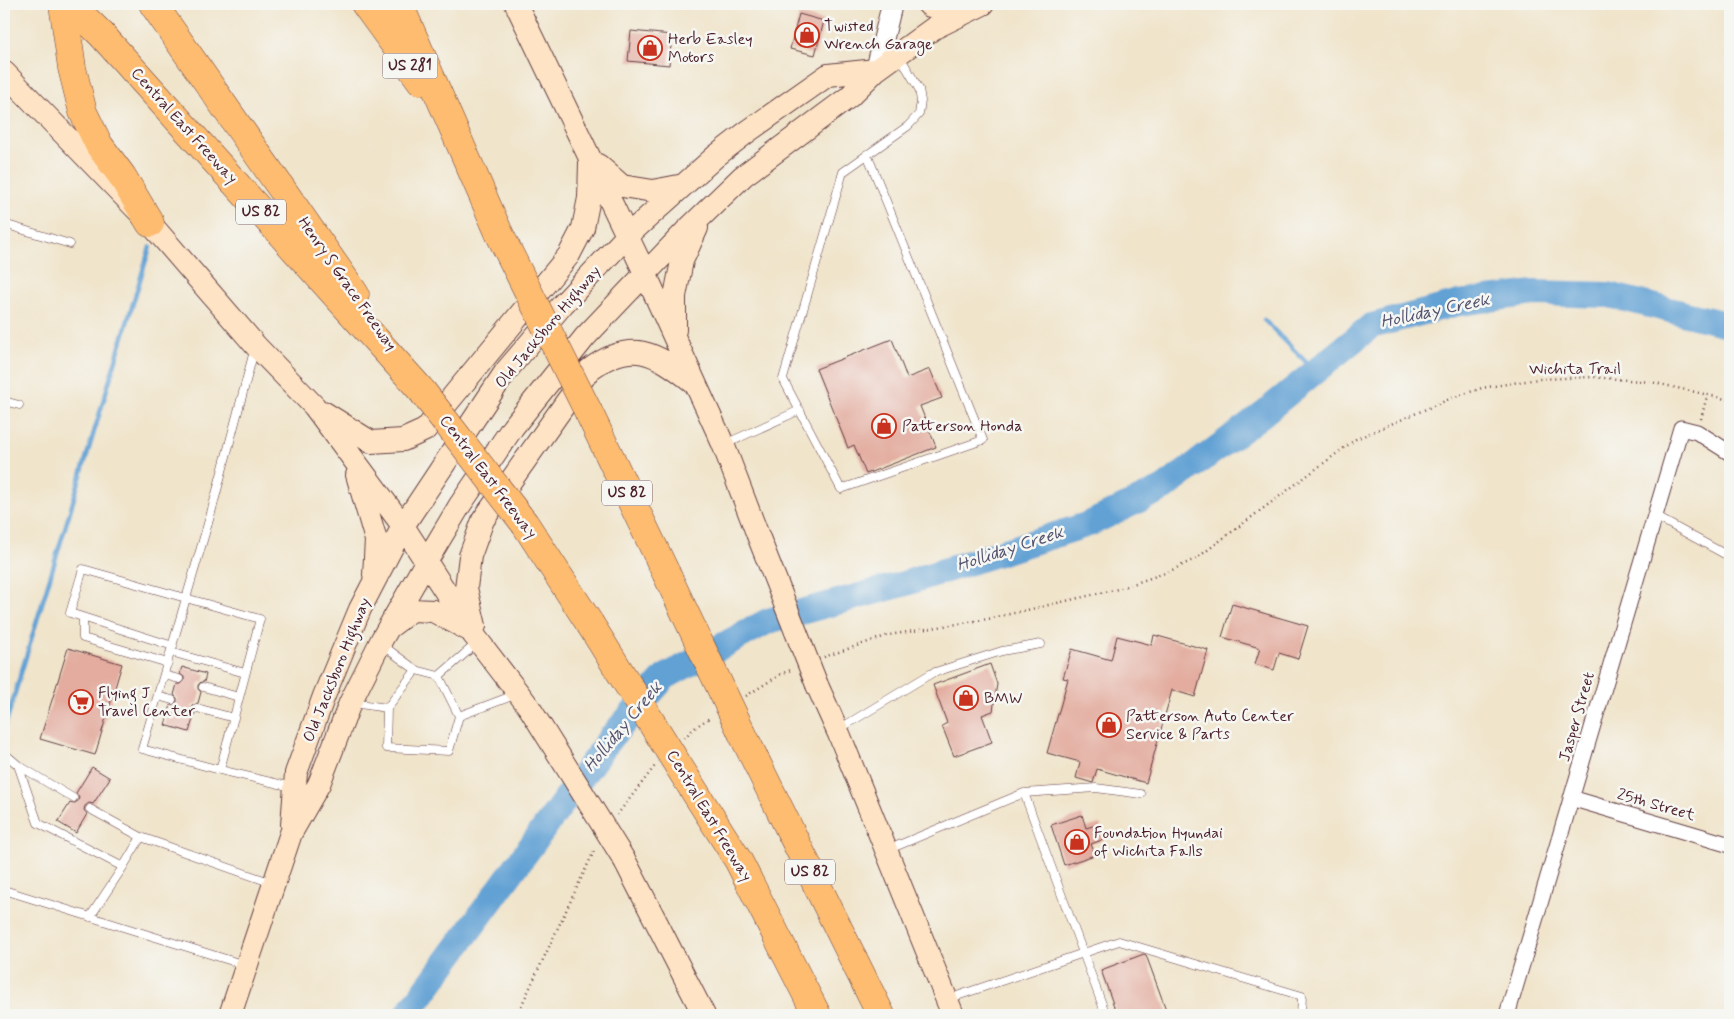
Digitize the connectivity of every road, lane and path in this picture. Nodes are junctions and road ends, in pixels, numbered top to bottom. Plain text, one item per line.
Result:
1 (63, 4) edge
2 (70, 4) edge
3 (153, 4) edge
4 (365, 4) edge
5 (399, 4) edge
6 (516, 4) edge
7 (892, 4) edge
8 (928, 4) edge
9 (977, 6) edge
10 (898, 54) junction
11 (876, 70) junction
12 (4, 76) edge
13 (455, 129) junction
14 (868, 154) junction
15 (590, 158) junction
16 (684, 185) junction
17 (702, 216) junction
18 (150, 223) junction
19 (4, 224) edge
20 (627, 236) junction
21 (70, 244) dead end
22 (645, 273) junction
23 (675, 338) junction
24 (256, 346) junction
25 (696, 384) junction
26 (422, 391) junction
27 (1707, 396) junction
28 (1730, 400) edge
29 (4, 401) edge
30 (19, 405) dead end
31 (314, 406) junction
32 (800, 410) junction
33 (1395, 421) dead end
34 (1697, 432) junction
35 (723, 444) junction
36 (1730, 453) edge
37 (351, 457) junction
38 (1655, 516) junction
39 (403, 526) junction
40 (1730, 557) edge
41 (426, 562) junction
42 (374, 580) junction
43 (187, 598) junction
44 (83, 618) junction
45 (384, 636) junction
46 (475, 636) junction
47 (1041, 644) dead end
48 (172, 649) junction
49 (168, 663) junction
50 (416, 670) junction
51 (245, 673) junction
52 (164, 675) junction
53 (439, 676) junction
54 (179, 679) dead end
55 (202, 687) dead end
56 (158, 696) junction
57 (239, 697) junction
58 (172, 700) dead end
59 (524, 700) junction
60 (350, 702) junction
61 (197, 708) dead end
62 (387, 708) junction
63 (459, 716) junction
64 (234, 718) junction
65 (838, 730) junction
66 (4, 753) edge
67 (18, 765) junction
68 (220, 770) junction
69 (295, 788) junction
70 (1024, 793) junction
71 (1141, 794) dead end
72 (73, 798) dead end
73 (1571, 798) junction
74 (90, 809) dead end
75 (291, 833) junction
76 (141, 837) junction
77 (1730, 845) edge
78 (886, 850) junction
79 (123, 867) junction
80 (274, 884) junction
81 (4, 890) edge
82 (90, 917) junction
83 (1082, 954) junction
84 (247, 966) junction
85 (949, 1007) edge
86 (880, 1014) edge
87 (230, 1015) edge
88 (704, 1015) edge
89 (817, 1015) edge
90 (1106, 1015) edge
91 (1301, 1015) edge
92 (1507, 1015) edge

1 - 18 highway
2 - 26 highway, Central East Freeway / US 82
3 - 26 highway, Henry S Grace Freeway
4 - 13 highway, US 281
5 - 13 highway, US 82
6 - 15 main road
7 - 11 street
8 - 9 main road
9 - 10 main road, Old Jacksboro Highway
10 - 11 main road, Old Jacksboro Highway
10 - 14 lane
11 - 16 main road, Old Jacksboro Highway
11 - 17 main road, Old Jacksboro Highway
12 - 18 main road
13 - 86 highway, US 82, bridge
14 - 32 lane
14 - 32 lane
15 - 16 main road
15 - 20 main road
15 - 31 main road
16 - 20 main road, Old Jacksboro Highway
17 - 22 main road, Old Jacksboro Highway
17 - 23 main road
18 - 24 main road
19 - 21 lane
20 - 22 main road
20 - 39 main road, Old Jacksboro Highway
22 - 23 main road
22 - 41 main road, Old Jacksboro Highway
23 - 25 main road
24 - 31 main road
24 - 43 lane
25 - 35 main road
25 - 46 main road
26 - 89 highway, Central East Freeway / US 82, bridge
27 - 28 path, Wichita Trail
27 - 33 path, Wichita Trail
27 - 34 path
29 - 30 lane
31 - 37 main road
32 - 35 lane
34 - 36 street
34 - 38 street, Jasper Street
35 - 65 main road, bridge
37 - 39 main road
37 - 42 main road
38 - 40 lane
38 - 73 street, Jasper Street
39 - 41 main road
39 - 42 main road, Old Jacksboro Highway
41 - 45 main road, Old Jacksboro Highway
41 - 46 main road
42 - 69 main road, Old Jacksboro Highway
43 - 44 lane
43 - 48 lane
43 - 51 lane
44 - 48 lane
44 - 49 lane
45 - 46 main road
45 - 50 lane
45 - 60 main road, Old Jacksboro Highway
46 - 53 lane
46 - 59 main road
47 - 65 lane
48 - 49 lane
48 - 51 lane
49 - 52 lane
50 - 53 lane
50 - 62 lane
51 - 57 lane
52 - 54 lane
52 - 56 lane
53 - 63 lane
55 - 57 lane
56 - 58 lane
56 - 68 lane
57 - 64 lane
59 - 63 lane
59 - 88 main road, bridge
60 - 62 lane
60 - 75 main road, Old Jacksboro Highway
61 - 64 lane
62 - 63 lane
64 - 68 lane
65 - 78 main road
66 - 67 lane
67 - 72 lane
67 - 79 lane
68 - 69 lane
69 - 75 main road, Old Jacksboro Highway
70 - 71 lane
70 - 78 lane
70 - 83 lane
73 - 77 street, 25th Street
73 - 92 street, Jasper Street
74 - 76 lane
75 - 80 main road, Old Jacksboro Highway
76 - 79 lane
76 - 80 lane
78 - 85 main road
79 - 82 lane
80 - 84 main road, Old Jacksboro Highway
81 - 82 lane
82 - 84 lane
83 - 85 lane
83 - 90 lane
83 - 91 lane
84 - 87 main road, Old Jacksboro Highway

